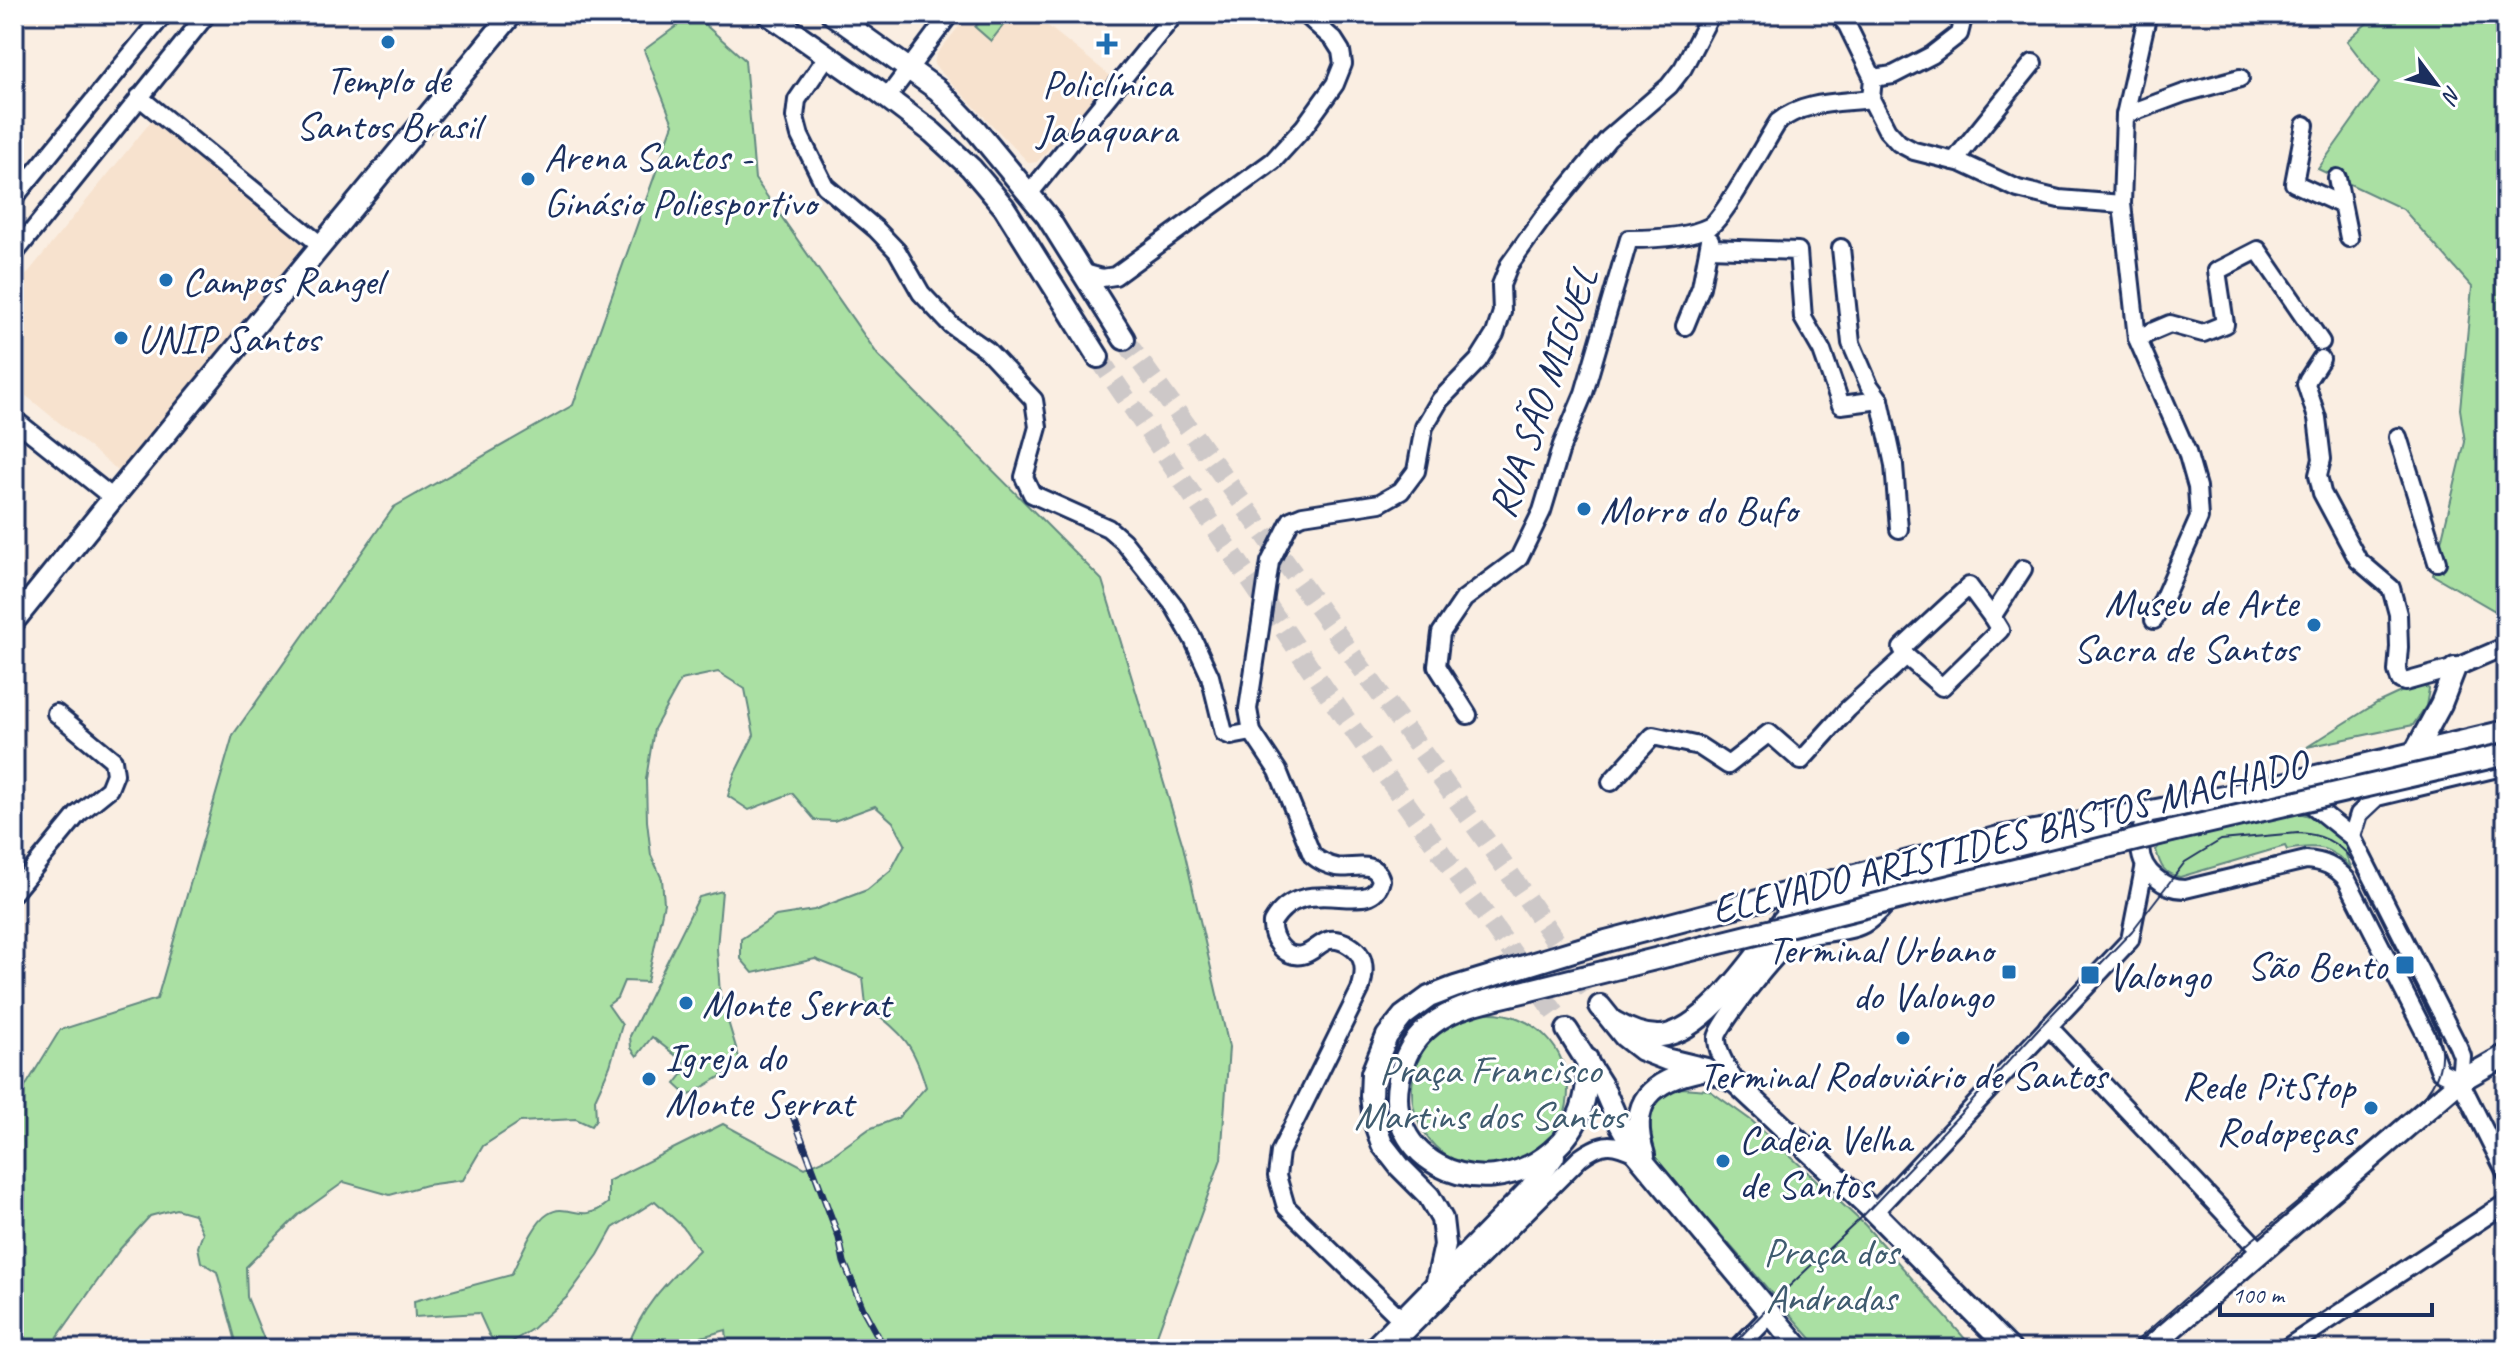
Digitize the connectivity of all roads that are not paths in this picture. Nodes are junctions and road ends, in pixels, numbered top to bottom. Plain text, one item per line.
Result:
1 (164, 14) edge
2 (207, 14) edge
3 (512, 14) edge
4 (768, 14) edge
5 (832, 14) edge
6 (950, 14) edge
7 (1175, 14) edge
8 (1305, 14) edge
9 (1711, 14) edge
10 (1838, 14) edge
11 (1964, 14) edge
12 (2146, 22) dead end
13 (828, 55) junction
14 (2033, 63) dead end
15 (908, 68) junction
16 (1873, 78) junction
17 (2240, 78) dead end
18 (139, 97) junction
19 (887, 98) junction
20 (1871, 99) junction
21 (2125, 115) junction
22 (2305, 125) dead end
23 (1954, 161) junction
24 (2337, 178) dead end
25 (1029, 194) junction
26 (14, 198) edge
27 (2122, 204) junction
28 (2342, 205) junction
29 (1710, 226) junction
30 (2349, 238) dead end
31 (322, 246) junction
32 (1709, 248) junction
33 (1841, 248) dead end
34 (14, 254) edge
35 (1084, 273) junction
36 (1685, 326) dead end
37 (2137, 338) junction
38 (1124, 339) tunnel mouth
39 (1098, 357) tunnel mouth
40 (1880, 400) junction
41 (14, 419) edge
42 (2398, 437) dead end
43 (113, 498) junction
44 (1899, 529) dead end
45 (2437, 562) dead end
46 (2023, 569) dead end
47 (1992, 617) junction
48 (2154, 620) dead end
49 (14, 621) edge
50 (2506, 646) edge
51 (1906, 656) junction
52 (2455, 668) junction
53 (56, 713) dead end
54 (1468, 715) dead end
55 (2506, 731) edge
56 (1252, 732) junction
57 (2414, 754) junction
58 (2506, 754) edge
59 (2506, 766) edge
60 (1611, 782) dead end
61 (2285, 784) junction
62 (2143, 813) junction
63 (2352, 837) junction
64 (2144, 869) junction
65 (1907, 879) junction
66 (14, 892) edge
67 (1600, 1006) tunnel mouth
68 (1614, 1022) junction
69 (2048, 1026) junction
70 (1567, 1030) tunnel mouth
71 (2506, 1055) edge
72 (1587, 1059) junction
73 (1706, 1069) junction
74 (2460, 1081) junction
75 (1736, 1083) junction
76 (1563, 1142) junction
77 (1643, 1160) junction
78 (2506, 1173) edge
79 (2506, 1203) edge
80 (1874, 1212) junction
81 (2261, 1252) junction
82 (1436, 1286) junction
83 (1770, 1315) junction
84 (1402, 1320) junction
85 (2159, 1345) edge
86 (1373, 1349) edge
87 (1389, 1349) edge
88 (1737, 1349) edge
89 (1800, 1349) edge
90 (2010, 1349) edge
91 (2285, 1349) edge

1 - 26 street
2 - 18 street
3 - 31 main road
4 - 13 main road
5 - 15 main road
6 - 15 street
7 - 25 street
8 - 35 street
9 - 56 street
10 - 16 street
11 - 16 street
12 - 21 street
13 - 19 main road
13 - 56 street
14 - 23 street
15 - 19 street
15 - 25 main road
16 - 20 street
17 - 21 street
18 - 31 street
18 - 34 street
19 - 39 main road
20 - 23 street
20 - 29 street
21 - 27 street
22 - 28 street
23 - 27 street
24 - 28 street
25 - 35 main road
27 - 37 street
28 - 30 street
29 - 32 street
29 - 54 street, RUA SÃO MIGUEL
31 - 43 main road
32 - 36 street
32 - 40 street
33 - 40 street
35 - 38 main road
37 - 48 street
37 - 52 street
40 - 44 street
41 - 43 street
42 - 45 street
43 - 49 main road
46 - 47 street
47 - 51 street
47 - 51 street
50 - 52 street
51 - 60 street
52 - 57 main road
53 - 66 street
55 - 57 main road
56 - 84 street
57 - 61 main road
58 - 76 main road, ELEVADO ARISTIDES BASTOS MACHADO, bridge
59 - 63 street
61 - 62 main road
61 - 63 street
62 - 64 street
62 - 65 main road
62 - 82 main road
63 - 74 street
64 - 69 street
64 - 74 street
65 - 68 main road
65 - 75 street
67 - 68 main road
68 - 73 main road
69 - 80 street
69 - 81 street
70 - 72 main road
71 - 74 main road
72 - 76 main road
72 - 77 main road
73 - 75 main road
73 - 77 main road
74 - 78 street
74 - 81 main road
75 - 80 main road
76 - 82 main road
77 - 83 main road
77 - 87 street
79 - 91 street
80 - 90 main road
81 - 85 main road
82 - 84 main road
83 - 88 street
83 - 89 main road
84 - 86 main road

